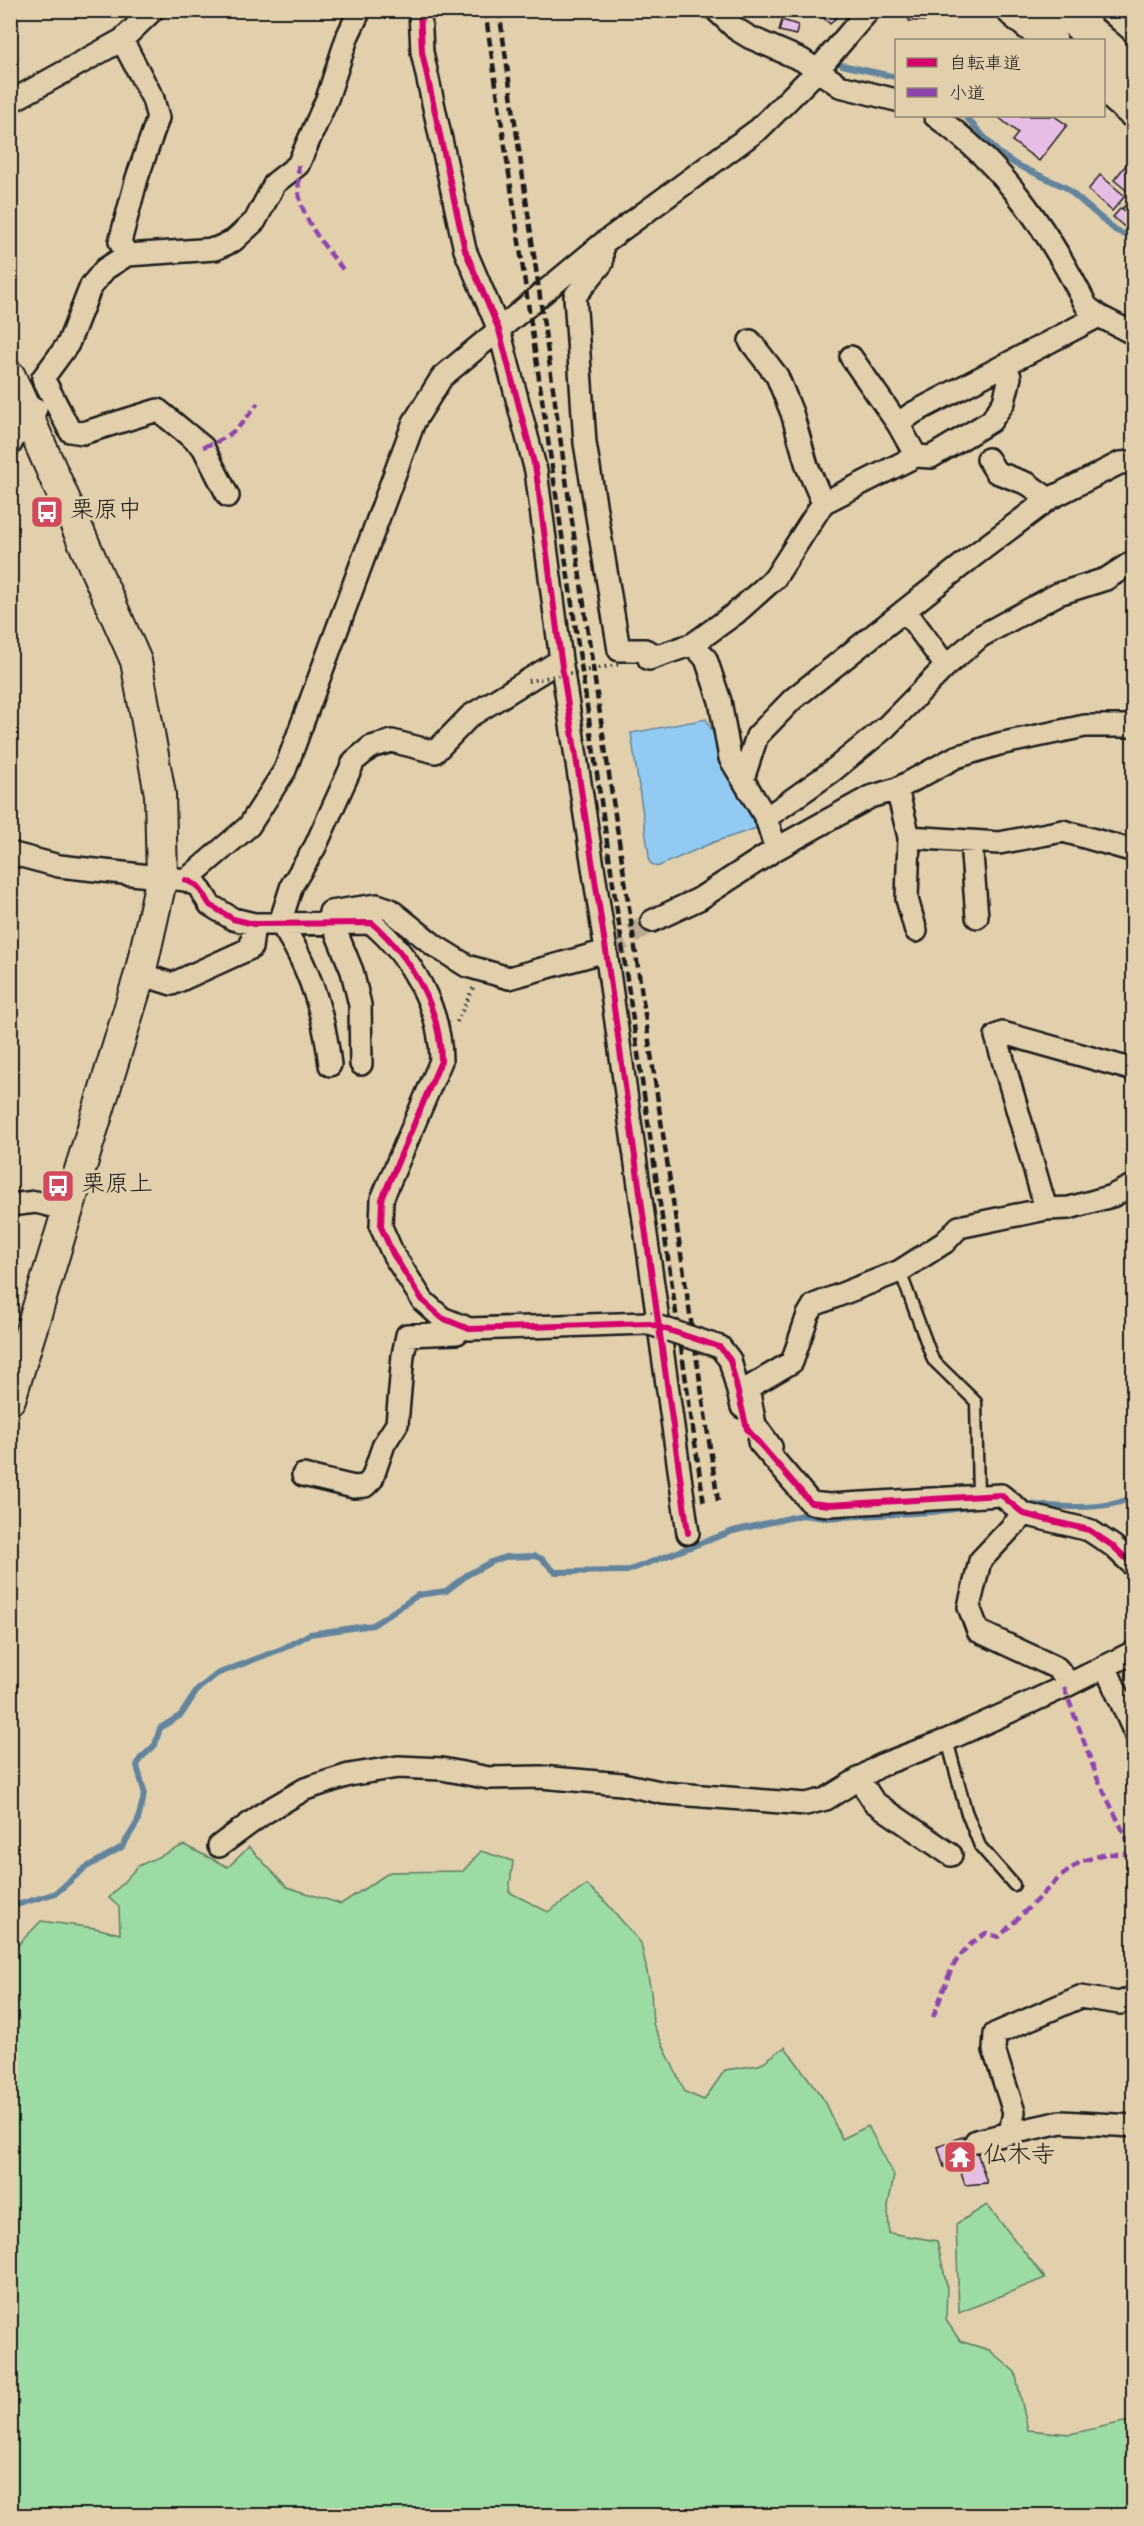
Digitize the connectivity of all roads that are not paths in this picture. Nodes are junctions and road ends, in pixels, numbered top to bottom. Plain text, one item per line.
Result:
1 (153, 10) edge
2 (360, 10) edge
3 (420, 10) edge
4 (716, 10) edge
5 (869, 10) edge
6 (1014, 10) edge
7 (1064, 10) edge
8 (1049, 39) edge
9 (1097, 39) edge
10 (122, 40) junction
11 (1105, 46) edge
12 (816, 72) junction
13 (1134, 72) edge
14 (1105, 87) edge
15 (895, 100) edge
16 (10, 102) edge
17 (1134, 111) edge
18 (936, 117) edge
19 (602, 244) junction
20 (127, 255) junction
21 (1099, 316) junction
22 (499, 330) junction
23 (1134, 334) edge
24 (750, 340) dead end
25 (851, 357) dead end
26 (1005, 365) junction
27 (10, 376) edge
28 (52, 397) junction
29 (27, 416) junction
30 (898, 424) junction
31 (10, 445) edge
32 (916, 456) junction
33 (988, 459) dead end
34 (1134, 462) edge
35 (228, 496) dead end
36 (1049, 499) junction
37 (823, 503) junction
38 (1134, 561) edge
39 (904, 610) junction
40 (693, 644) junction
41 (561, 660) junction
42 (946, 666) junction
43 (1134, 726) edge
44 (742, 779) junction
45 (897, 789) junction
46 (766, 818) junction
47 (909, 837) junction
48 (971, 842) junction
49 (776, 849) junction
50 (1134, 851) edge
51 (10, 853) edge
52 (174, 879) junction
53 (978, 917) dead end
54 (652, 921) tunnel mouth
55 (328, 922) junction
56 (280, 923) junction
57 (254, 924) junction
58 (916, 931) dead end
59 (606, 951) junction
60 (140, 974) junction
61 (361, 1064) dead end
62 (330, 1065) dead end
63 (1134, 1070) edge
64 (1134, 1185) edge
65 (10, 1205) edge
66 (1046, 1209) junction
67 (68, 1210) junction
68 (900, 1272) junction
69 (463, 1326) junction
70 (10, 1399) edge
71 (768, 1453) junction
72 (303, 1475) dead end
73 (978, 1497) junction
74 (1015, 1507) junction
75 (688, 1533) dead end
76 (1134, 1566) edge
77 (1134, 1652) edge
78 (1105, 1666) junction
79 (1070, 1684) junction
80 (1134, 1731) edge
81 (946, 1740) junction
82 (859, 1779) junction
83 (219, 1846) dead end
84 (951, 1855) dead end
85 (1014, 1885) dead end
86 (1134, 1997) edge
87 (1134, 2126) edge
88 (1010, 2133) junction
89 (976, 2141) dead end

1 - 10 street
2 - 20 street
3 - 22 street
4 - 12 street
5 - 12 street
6 - 8 highway
7 - 9 highway
10 - 16 street
10 - 20 street
11 - 13 highway
12 - 15 street
12 - 19 street
14 - 17 highway
18 - 21 street
19 - 22 street
19 - 40 street
20 - 28 street
21 - 23 street
21 - 26 street
22 - 41 street
22 - 52 street
24 - 37 street
25 - 30 street
26 - 30 street
26 - 32 street
27 - 29 street
28 - 29 street
28 - 35 street
29 - 31 street
29 - 52 street
30 - 32 street
32 - 37 street
33 - 36 street
34 - 36 street
36 - 39 street
37 - 40 street
38 - 42 street
39 - 42 street
39 - 44 street
40 - 44 street
41 - 56 street
41 - 59 street
42 - 46 street
43 - 45 street
44 - 46 street
45 - 47 street
45 - 49 street
46 - 49 street
47 - 48 street
47 - 58 street
48 - 50 street
48 - 53 street
49 - 54 street
51 - 52 street
52 - 57 street
52 - 60 street
55 - 56 street
55 - 59 street
55 - 61 street
55 - 69 street
56 - 57 street
56 - 62 street
57 - 60 street
59 - 75 street
60 - 67 street
63 - 66 street
64 - 66 street
65 - 67 street
66 - 68 street
67 - 70 street
68 - 71 street
68 - 73 lane
69 - 71 street, bridge
69 - 72 street
71 - 73 street
73 - 74 street
74 - 76 street
74 - 79 street
77 - 78 street
78 - 79 street
78 - 80 street
79 - 81 street
81 - 82 street
81 - 85 lane
82 - 83 street
82 - 84 street
86 - 88 street
87 - 88 street
88 - 89 street

